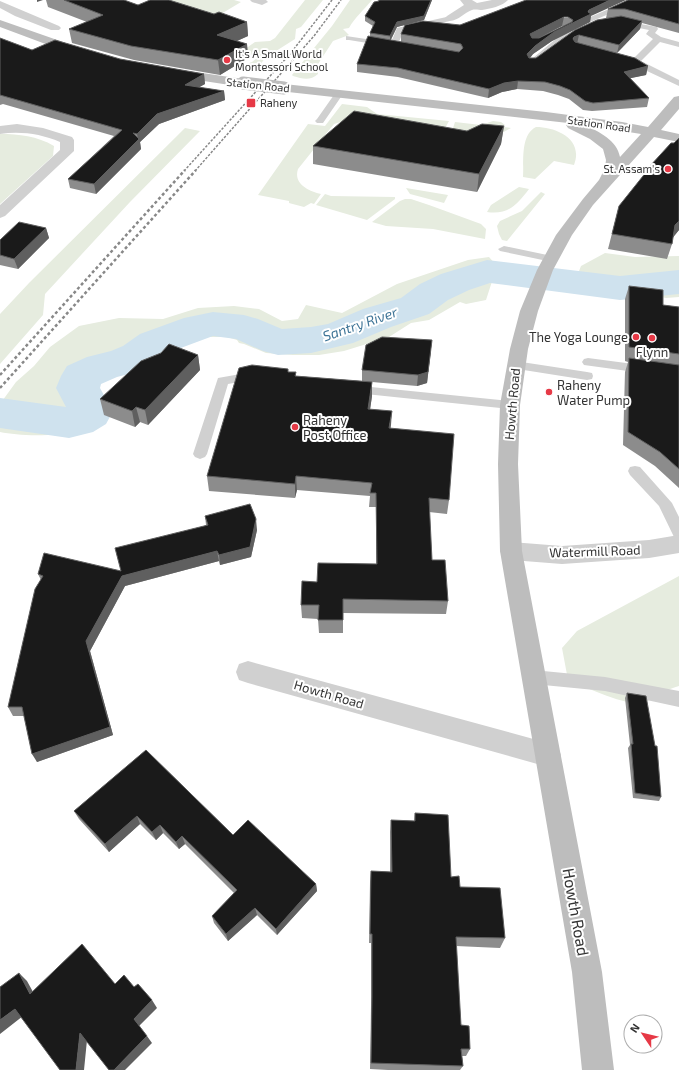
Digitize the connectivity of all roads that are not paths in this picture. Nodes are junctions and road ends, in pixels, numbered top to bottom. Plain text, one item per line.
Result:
1 (502, 0) edge
2 (637, 0) edge
3 (469, 3) edge
4 (0, 4) edge
5 (451, 18) joint
6 (0, 24) edge
7 (55, 28) dead end
8 (556, 33) edge
9 (349, 38) dead end
10 (658, 39) junction
11 (679, 45) edge
12 (90, 54) edge
13 (531, 63) edge
14 (164, 71) edge
15 (679, 83) edge
16 (339, 94) junction
17 (679, 100) edge
18 (546, 116) junction
19 (320, 121) dead end
20 (0, 130) edge
21 (652, 133) junction
22 (679, 138) edge
23 (605, 183) junction
24 (0, 213) edge
25 (504, 249) dead end
26 (545, 272) junction
27 (588, 362) dead end
28 (515, 365) junction
29 (679, 374) edge
30 (268, 376) edge
31 (587, 376) dead end
32 (339, 386) edge
33 (510, 405) junction
34 (200, 454) dead end
35 (635, 471) dead end
36 (679, 533) edge
37 (679, 544) edge
38 (511, 552) junction
39 (248, 672) dead end
40 (533, 677) junction
41 (679, 699) edge
42 (548, 755) junction
43 (598, 1070) edge

1 - 3 street
2 - 8 lane
3 - 5 street
4 - 7 street
5 - 9 lane
6 - 12 main road
10 - 11 lane
10 - 13 lane
10 - 15 lane
14 - 16 main road, Station Road, bridge
16 - 18 main road, Station Road
16 - 19 lane
17 - 21 main road, Howth Road
18 - 21 main road, Station Road
18 - 23 main road, Station Road
20 - 24 street
21 - 22 main road, Station Road
21 - 23 main road, Howth Road
23 - 26 main road, Howth Road
25 - 26 lane
26 - 28 main road, Howth Road
27 - 29 lane
28 - 31 lane
28 - 33 main road, Howth Road
30 - 34 lane
32 - 33 lane
33 - 38 main road, Howth Road
35 - 36 lane
37 - 38 street, Watermill Road
38 - 40 main road, Howth Road
39 - 42 street, Howth Road
40 - 41 lane
40 - 42 main road, Howth Road
42 - 43 main road, Howth Road

